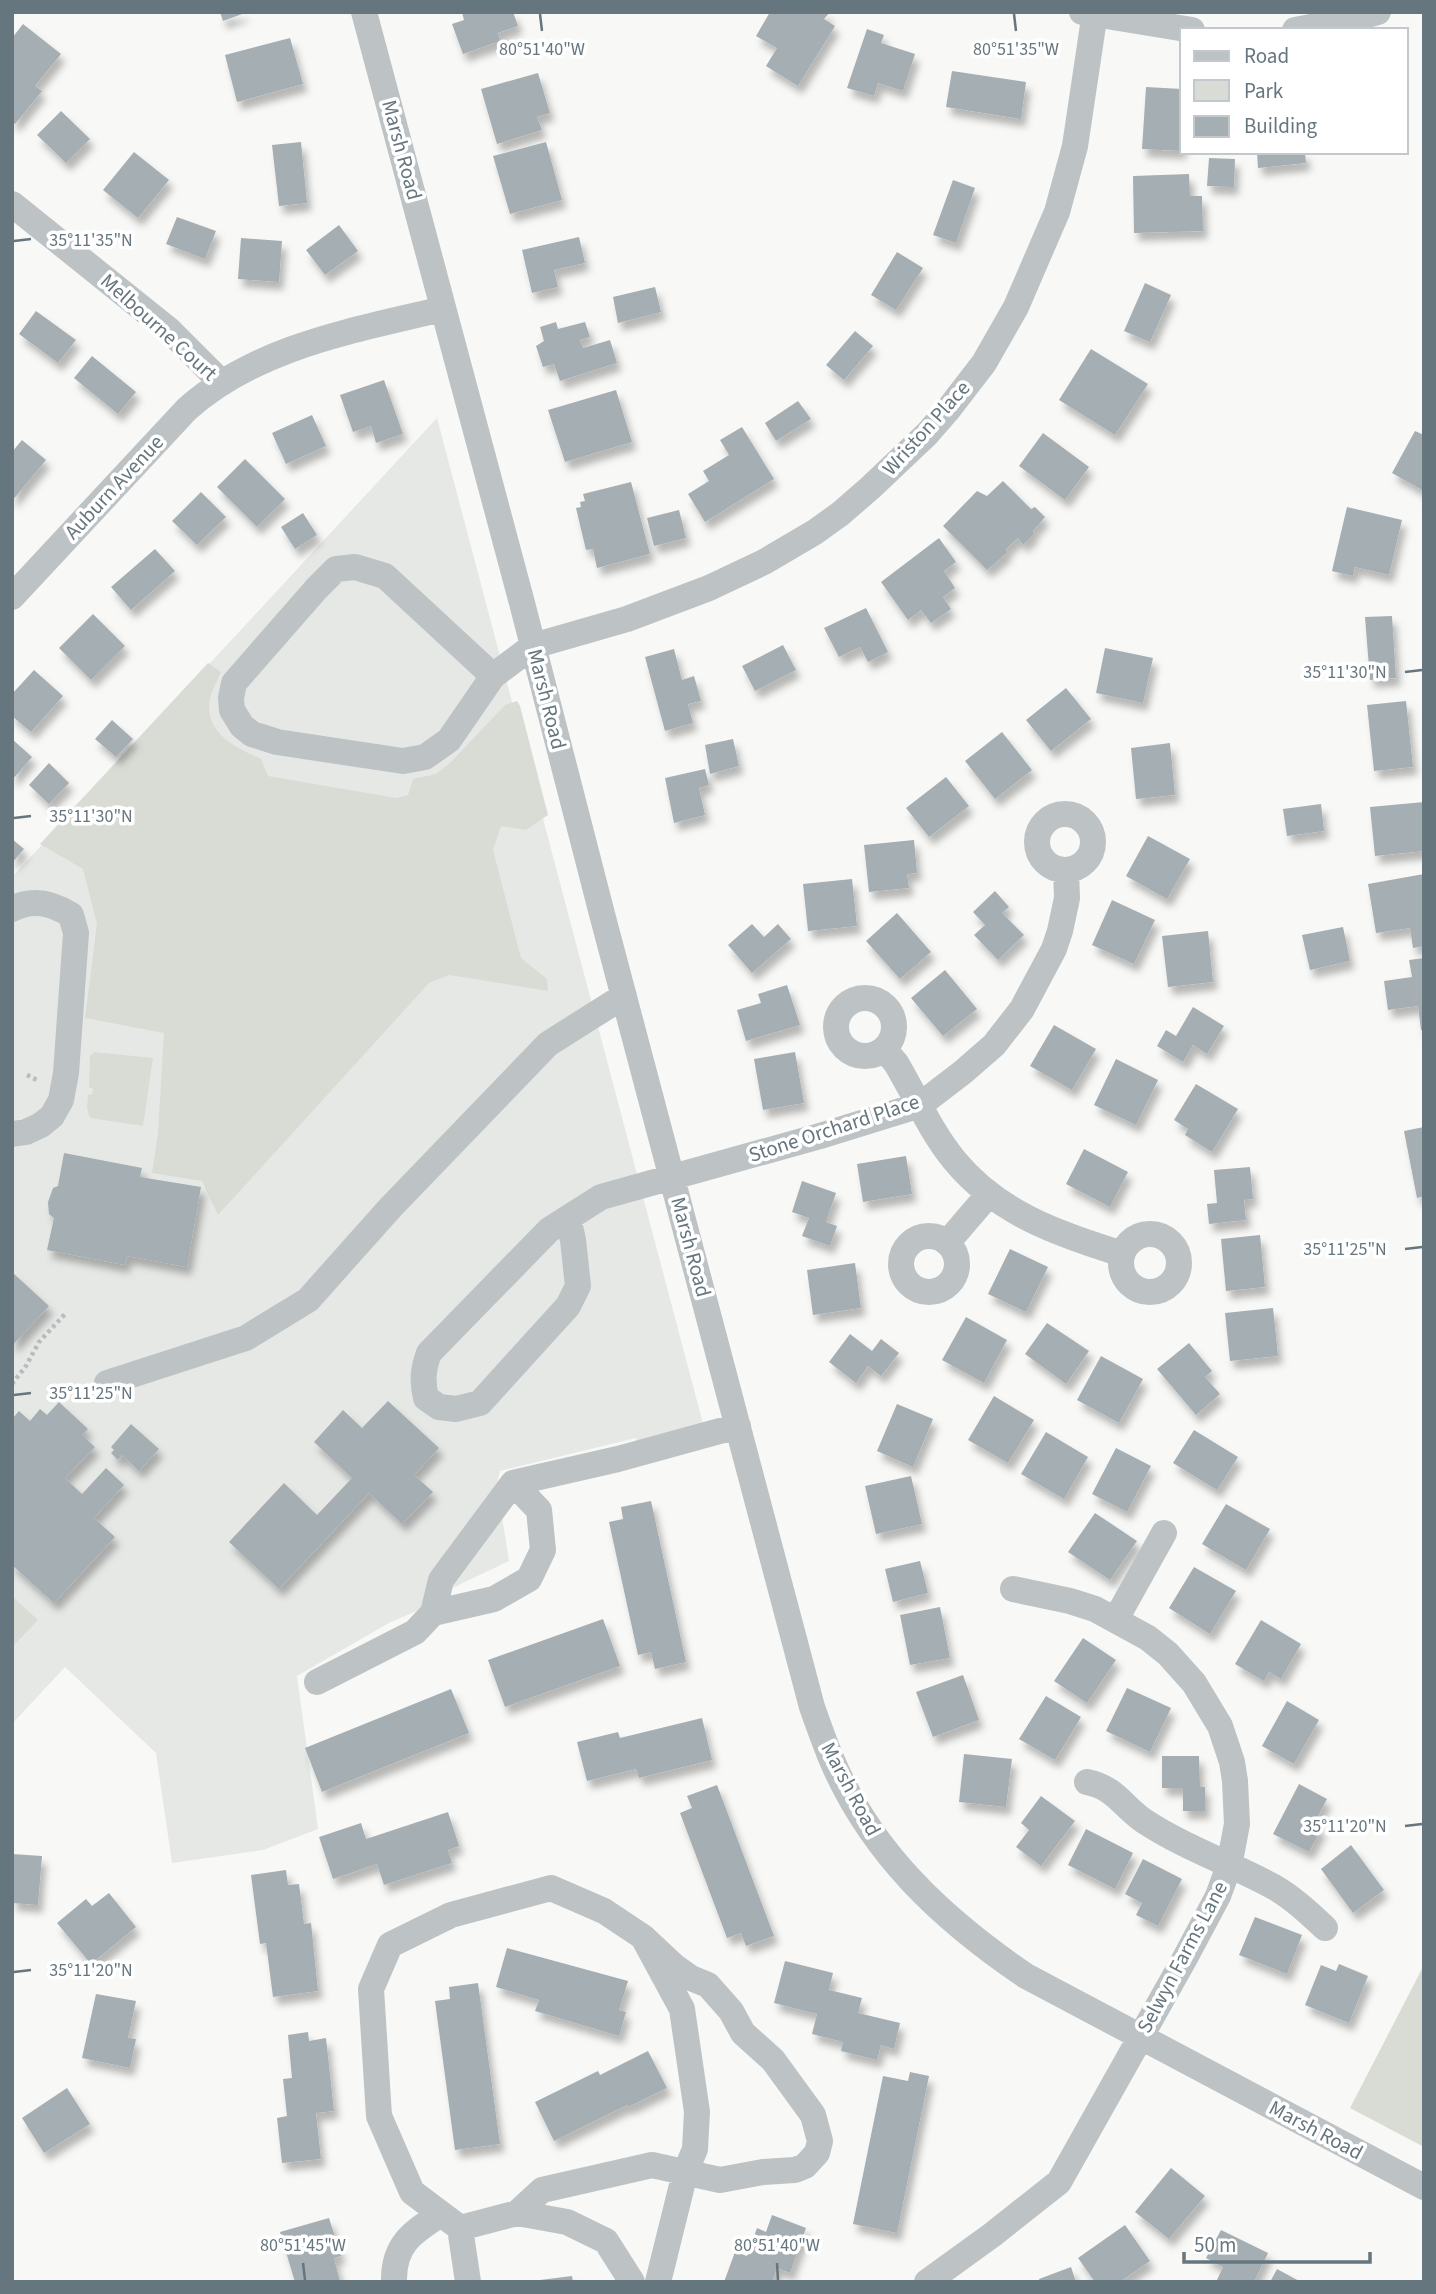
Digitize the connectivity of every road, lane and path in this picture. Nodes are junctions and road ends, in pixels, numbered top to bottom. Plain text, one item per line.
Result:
1 (364, 12) edge
2 (1378, 12) edge
3 (1090, 13) edge
4 (1180, 28) edge
5 (1307, 28) edge
6 (12, 204) edge
7 (442, 309) junction
8 (222, 383) junction
9 (12, 597) edge
10 (533, 646) junction
11 (493, 676) junction
12 (1066, 870) dead end
13 (12, 909) edge
14 (624, 996) junction
15 (884, 1049) dead end
16 (920, 1105) junction
17 (12, 1134) edge
18 (673, 1177) junction
19 (989, 1194) junction
20 (568, 1218) junction
21 (947, 1242) dead end
22 (1122, 1254) dead end
23 (65, 1314) dead end
24 (107, 1383) dead end
25 (12, 1384) edge
26 (738, 1426) junction
27 (513, 1483) junction
28 (1164, 1533) dead end
29 (1013, 1589) dead end
30 (433, 1614) junction
31 (1116, 1619) junction
32 (317, 1682) dead end
33 (1087, 1782) dead end
34 (1229, 1866) junction
35 (1325, 1928) dead end
36 (643, 1937) junction
37 (1140, 2038) junction
38 (685, 2174) junction
39 (1424, 2186) edge
40 (517, 2213) junction
41 (451, 2221) junction
42 (394, 2282) edge
43 (468, 2282) edge
44 (632, 2282) edge
45 (658, 2282) edge
46 (928, 2282) edge

1 - 7 street, Marsh Road
2 - 5 street
3 - 4 street
3 - 10 street, Wriston Place
6 - 8 street, Melbourne Court
7 - 8 street, Melbourne Court
7 - 10 street, Marsh Road
8 - 9 street, Auburn Avenue
10 - 11 street
10 - 14 street, Marsh Road
11 - 11 street
12 - 16 street, Stone Orchard Place
13 - 17 street
14 - 18 street, Marsh Road
14 - 24 street
15 - 16 street
16 - 18 street, Stone Orchard Place
16 - 19 street
18 - 20 street, Stone Orchard Place
18 - 26 street, Marsh Road
19 - 21 street
19 - 22 street
20 - 20 street, Stone Orchard Place
23 - 25 path
26 - 27 street
26 - 37 street, Marsh Road
27 - 30 street
27 - 30 street
28 - 31 street
29 - 31 street, Selwyn Farms Lane
30 - 32 street
31 - 34 street, Selwyn Farms Lane
33 - 34 street
34 - 35 street
34 - 37 street, Selwyn Farms Lane
36 - 38 street
36 - 38 street
36 - 41 street
37 - 39 street, Marsh Road
37 - 46 street, Selwyn Farms Lane
38 - 40 street
38 - 45 street
40 - 41 street
40 - 44 street
41 - 42 street
41 - 43 street

